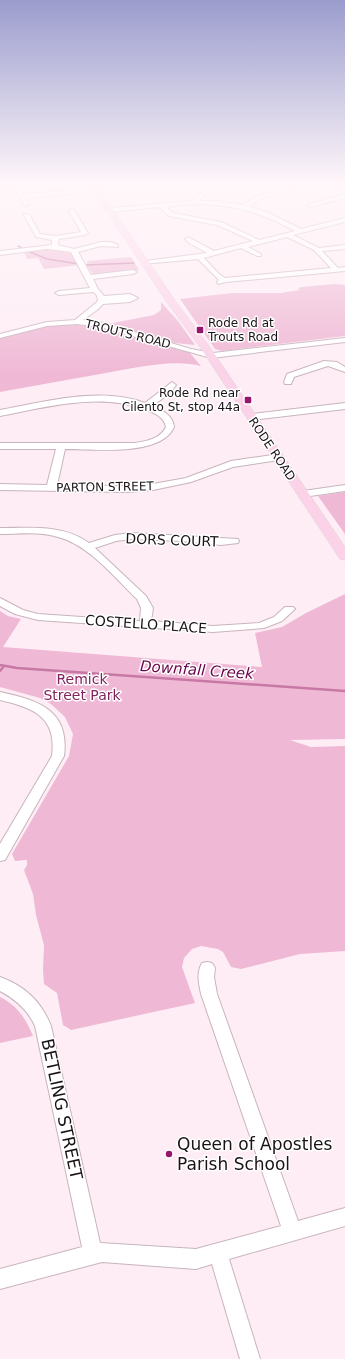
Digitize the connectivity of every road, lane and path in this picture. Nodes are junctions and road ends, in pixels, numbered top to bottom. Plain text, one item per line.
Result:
1 (134, 246) edge
2 (199, 246) edge
3 (240, 246) edge
4 (242, 246) edge
5 (310, 246) edge
6 (345, 247) edge
7 (54, 248) joint
8 (86, 249) dead end
9 (317, 250) junction
10 (74, 251) junction
11 (0, 253) edge
12 (212, 253) junction
13 (259, 255) dead end
14 (199, 256) junction
15 (145, 263) junction
16 (345, 269) edge
17 (337, 270) junction
18 (133, 272) dead end
19 (89, 277) junction
20 (94, 290) junction
21 (59, 293) dead end
22 (77, 322) junction
23 (0, 336) edge
24 (345, 340) edge
25 (208, 355) junction
26 (345, 370) edge
27 (288, 382) dead end
28 (172, 385) dead end
29 (146, 406) junction
30 (345, 406) edge
31 (0, 413) edge
32 (251, 417) junction
33 (0, 446) edge
34 (61, 446) junction
35 (279, 458) junction
36 (0, 487) edge
37 (51, 488) junction
38 (345, 488) edge
39 (303, 494) junction
40 (0, 531) edge
41 (234, 541) dead end
42 (88, 547) junction
43 (345, 556) edge
44 (0, 601) edge
45 (289, 609) dead end
46 (145, 624) junction
47 (0, 696) edge
48 (0, 856) edge
49 (207, 968) dead end
50 (0, 984) edge
51 (345, 1217) edge
52 (293, 1232) junction
53 (218, 1253) junction
54 (93, 1254) junction
55 (0, 1279) edge
56 (250, 1359) edge

1 - 15 main road, RODE ROAD
2 - 12 street
3 - 12 street
4 - 13 street
5 - 9 street
6 - 9 street
7 - 10 street
7 - 11 street
8 - 10 street
9 - 17 street
10 - 19 street
12 - 14 street
14 - 15 street
14 - 17 street
15 - 25 main road, RODE ROAD
16 - 17 street
18 - 19 street
19 - 20 street
20 - 21 street
20 - 22 street
22 - 23 street, TROUTS ROAD
22 - 25 street, TROUTS ROAD
24 - 25 street, TROUTS ROAD
25 - 32 main road, RODE ROAD
26 - 27 street
28 - 29 street
29 - 31 street
29 - 34 street
30 - 32 street
32 - 35 main road, RODE ROAD
33 - 34 street
34 - 37 street
35 - 37 street, PARTON STREET
35 - 39 main road, RODE ROAD
36 - 37 street, PARTON STREET
38 - 39 street
39 - 43 main road, RODE ROAD
40 - 42 street
41 - 42 street, DORS COURT
42 - 46 street
44 - 46 street, COSTELLO PLACE
45 - 46 street, COSTELLO PLACE
47 - 48 street
49 - 52 street
50 - 54 street, BETLING STREET
51 - 52 street
52 - 53 street
53 - 54 street
53 - 56 street
54 - 55 street

